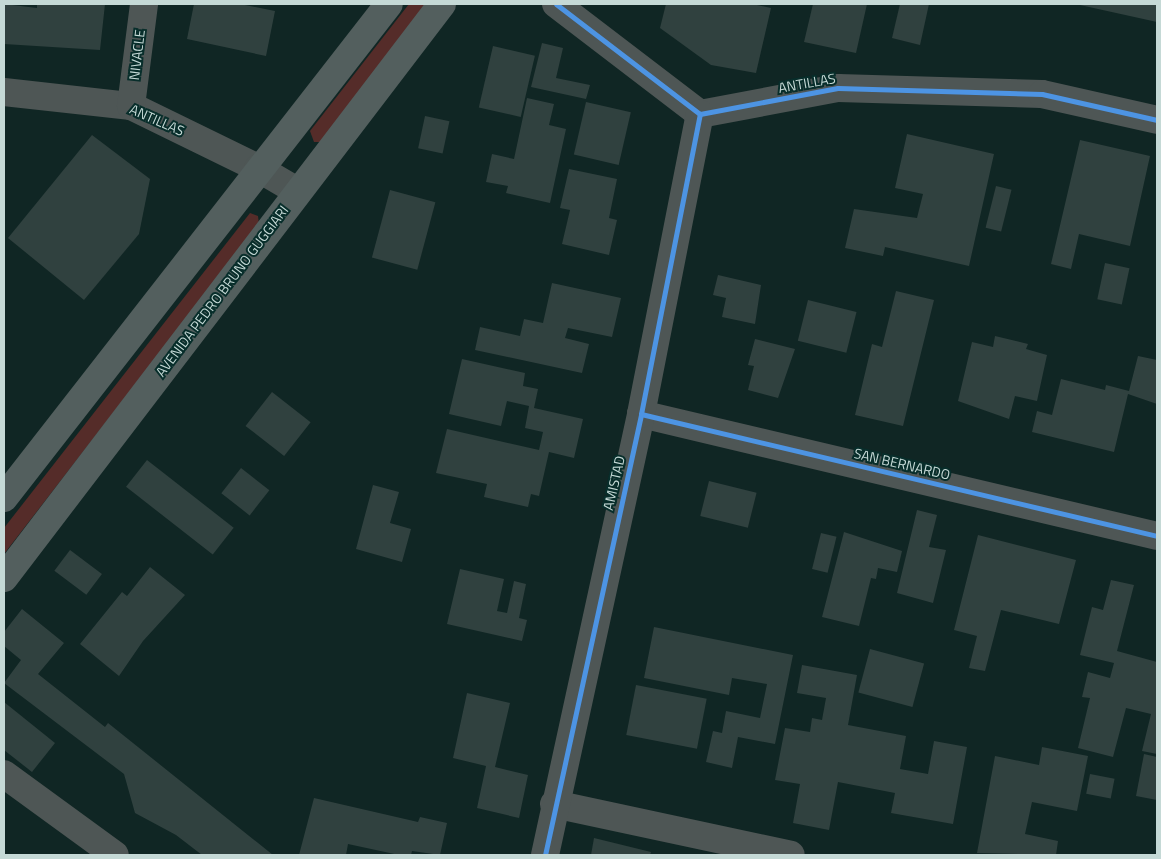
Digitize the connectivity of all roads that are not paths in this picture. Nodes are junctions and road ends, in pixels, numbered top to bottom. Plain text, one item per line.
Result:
1 (144, 4) edge
2 (389, 4) edge
3 (442, 4) edge
4 (556, 4) edge
5 (4, 92) edge
6 (130, 106) junction
7 (700, 114) junction
8 (1157, 120) edge
9 (258, 168) junction
10 (298, 191) junction
11 (641, 414) junction
12 (4, 498) edge
13 (1157, 536) edge
14 (4, 578) edge
15 (4, 774) edge
16 (554, 804) junction
17 (115, 855) edge
18 (545, 855) edge
19 (791, 855) edge

1 - 6 street, NIVACLE
2 - 9 main road
3 - 10 main road, AVENIDA PEDRO BRUNO GUGGIARI
4 - 7 street
5 - 6 street, ANTILLAS
6 - 9 street, ANTILLAS
7 - 8 street, ANTILLAS
7 - 11 street, AMISTAD
9 - 10 street, ANTILLAS
9 - 12 main road
10 - 14 main road, AVENIDA PEDRO BRUNO GUGGIARI
11 - 13 street, SAN BERNARDO
11 - 16 street, AMISTAD
15 - 17 street
16 - 18 street, AMISTAD
16 - 19 street

